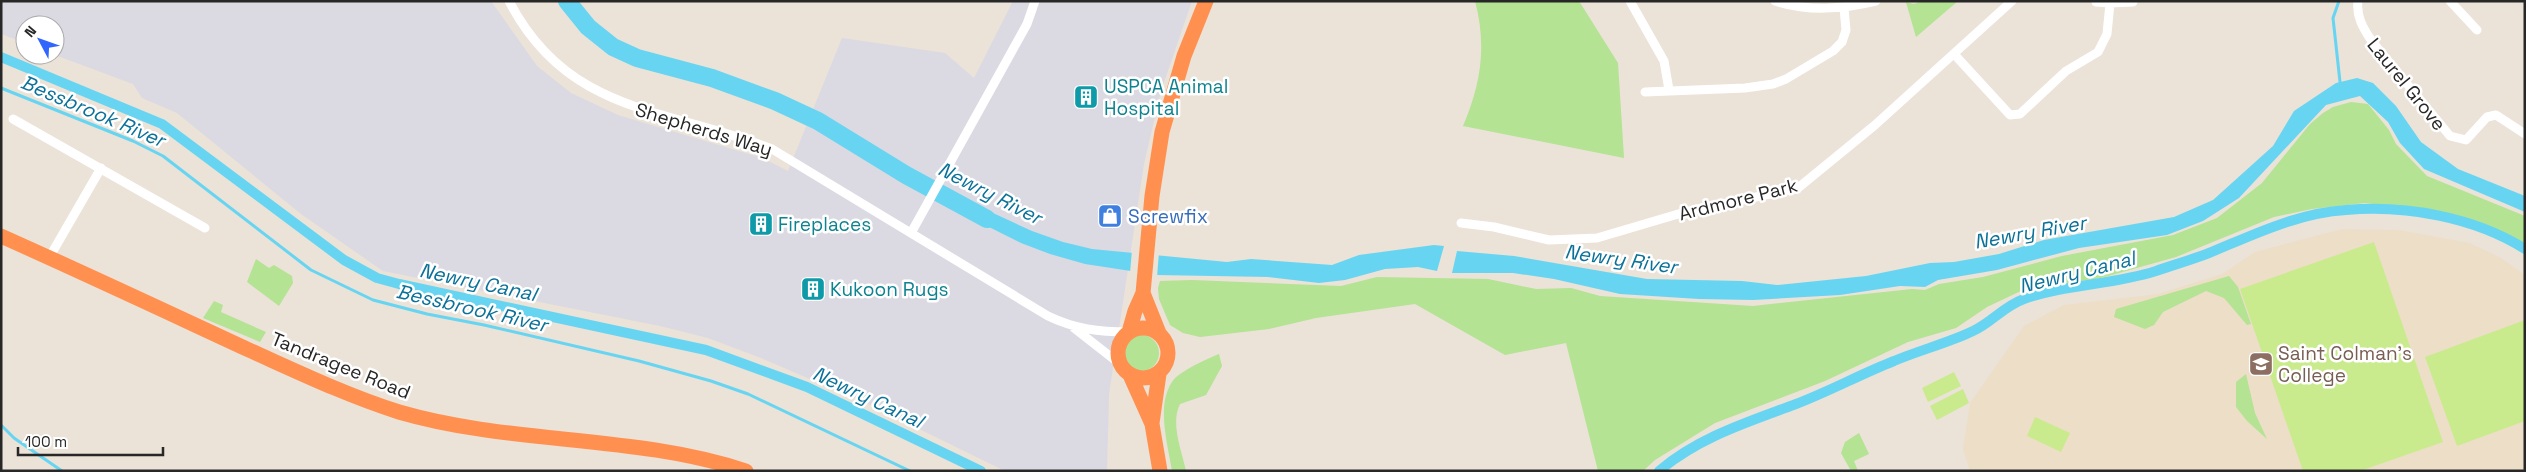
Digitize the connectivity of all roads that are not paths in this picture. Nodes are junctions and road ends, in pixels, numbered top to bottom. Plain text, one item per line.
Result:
1 (509, 1) edge
2 (1035, 1) edge
3 (1206, 1) edge
4 (1630, 1) edge
5 (1775, 1) edge
6 (1876, 1) edge
7 (2012, 1) edge
8 (2358, 1) edge
9 (2450, 1) edge
10 (2096, 2) edge
11 (2110, 2) junction
12 (2133, 2) edge
13 (1844, 8) junction
14 (2477, 30) dead end
15 (1954, 54) junction
16 (1669, 90) junction
17 (1645, 92) dead end
18 (13, 119) dead end
19 (2525, 134) edge
20 (102, 168) junction
21 (1461, 222) dead end
22 (205, 228) dead end
23 (911, 233) junction
24 (1, 236) edge
25 (49, 258) junction
26 (1144, 288) junction
27 (1074, 328) junction
28 (1129, 332) junction
29 (1159, 333) junction
30 (1125, 370) junction
31 (1159, 374) junction
32 (1152, 424) junction
33 (746, 471) edge
34 (1160, 471) edge

1 - 23 street, Shepherds Way
2 - 23 street
3 - 26 highway
4 - 16 street
5 - 13 street
6 - 13 street
7 - 15 street, Ardmore Park
8 - 19 street, Laurel Grove
9 - 14 street
10 - 11 street
11 - 12 street
11 - 15 street
13 - 16 street
15 - 21 street, Ardmore Park
16 - 17 street
18 - 20 street
20 - 22 street
20 - 25 street
23 - 27 street, Shepherds Way
24 - 25 highway, Tandragee Road
25 - 33 highway, Tandragee Road
26 - 28 highway
26 - 29 highway
27 - 28 street, Shepherds Way
27 - 30 street, Shepherds Way
28 - 29 highway
28 - 30 highway
29 - 31 highway
30 - 31 highway
30 - 32 highway
31 - 32 highway
32 - 34 highway

